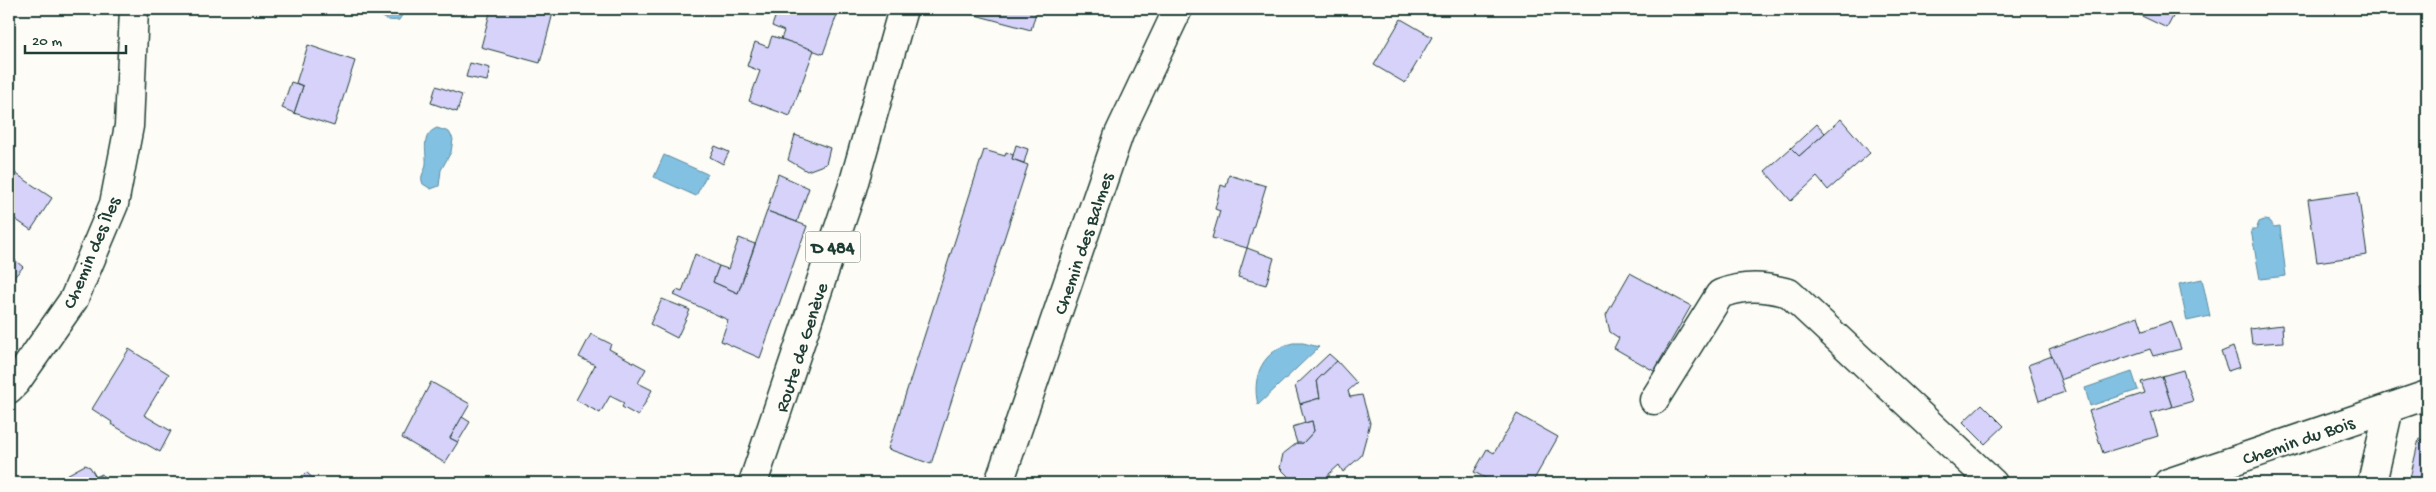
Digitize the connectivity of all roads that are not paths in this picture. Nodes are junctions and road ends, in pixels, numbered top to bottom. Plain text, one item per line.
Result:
1 (134, 9) edge
2 (903, 9) edge
3 (1178, 9) edge
4 (9, 389) edge
5 (2427, 395) edge
6 (1654, 400) dead end
7 (2389, 408) junction
8 (753, 483) edge
9 (999, 483) edge
10 (1993, 483) edge
11 (2168, 483) edge
12 (2372, 483) edge

1 - 4 street, Chemin des Îles
2 - 8 street, Route de Genève / D 484
3 - 9 street, Chemin des Balmes
5 - 7 street, Chemin du Bois
6 - 10 street
7 - 11 street, Chemin du Bois
7 - 12 street

